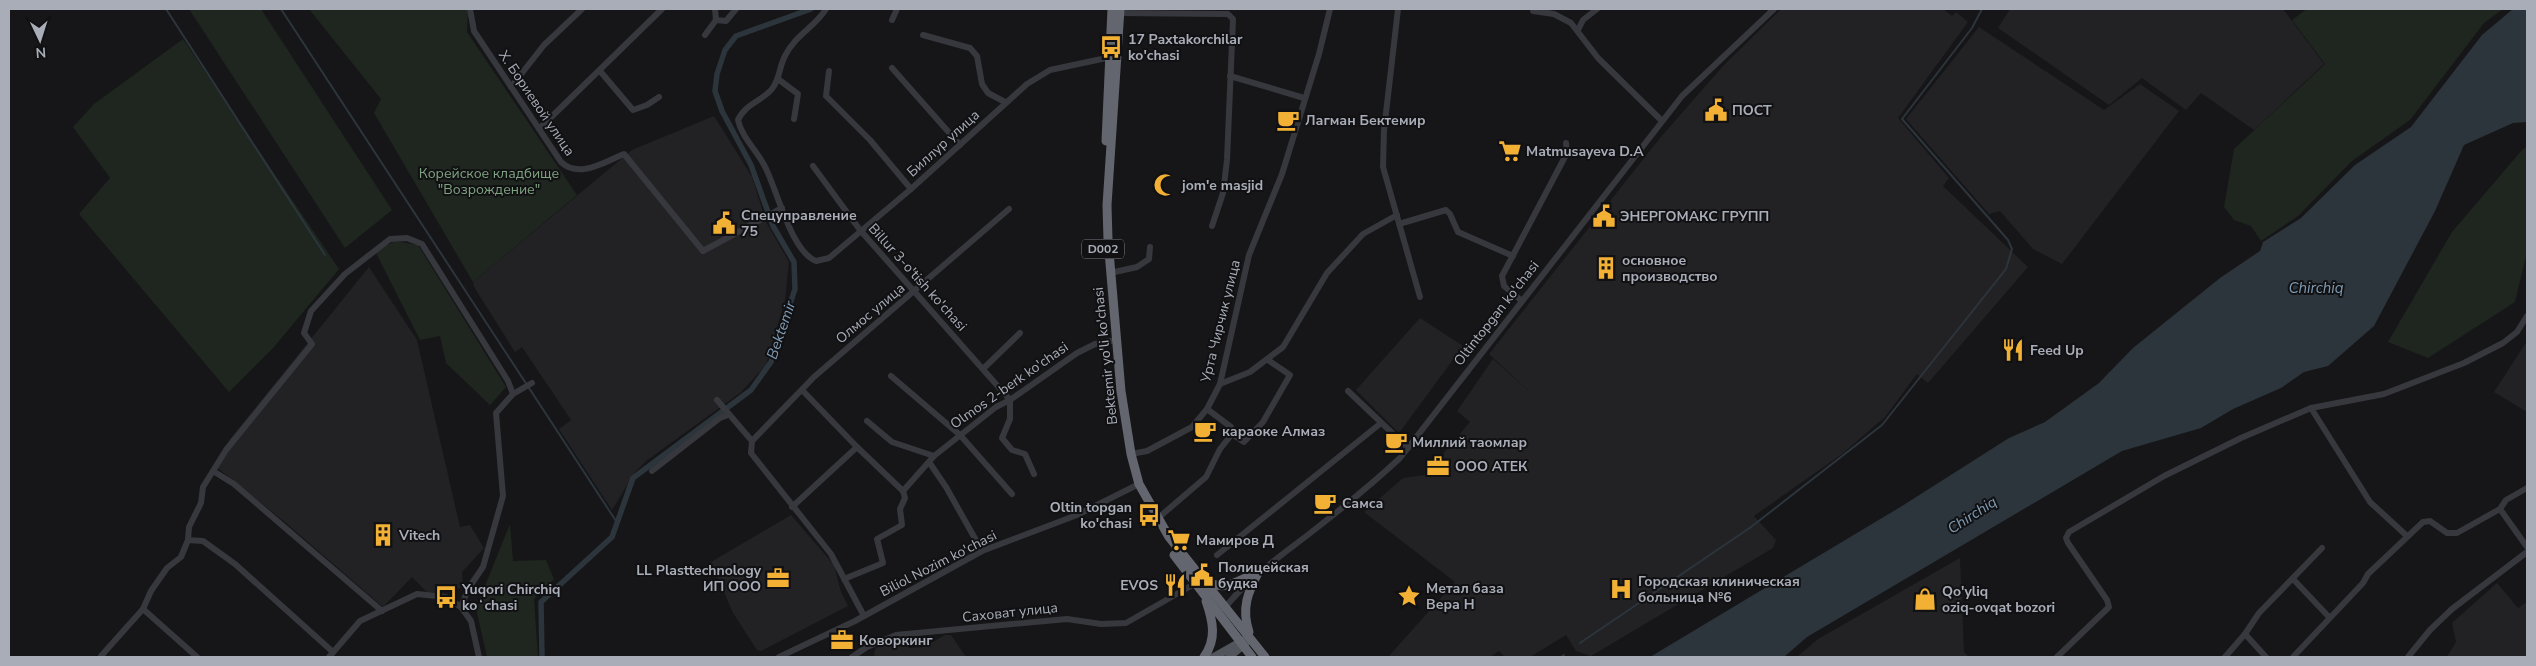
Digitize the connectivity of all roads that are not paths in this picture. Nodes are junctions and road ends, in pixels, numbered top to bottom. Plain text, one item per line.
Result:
1 (470, 9) edge
2 (582, 9) edge
3 (662, 9) edge
4 (716, 9) edge
5 (736, 9) edge
6 (826, 9) edge
7 (897, 9) edge
8 (1330, 9) edge
9 (1398, 9) edge
10 (1533, 9) edge
11 (1597, 9) edge
12 (1774, 9) edge
13 (1117, 10) edge
14 (716, 20) junction
15 (892, 20) dead end
16 (1578, 30) junction
17 (705, 35) dead end
18 (923, 35) dead end
19 (1111, 57) junction
20 (892, 68) dead end
21 (600, 71) junction
22 (829, 71) dead end
23 (1230, 76) junction
24 (778, 79) junction
25 (511, 87) junction
26 (659, 97) dead end
27 (1304, 98) junction
28 (1005, 102) junction
29 (794, 119) dead end
30 (1662, 122) junction
31 (538, 129) junction
32 (1566, 143) dead end
33 (960, 145) junction
34 (813, 166) dead end
35 (911, 189) junction
36 (782, 208) junction
37 (1009, 209) dead end
38 (1397, 215) junction
39 (1399, 224) junction
40 (1212, 226) dead end
41 (860, 230) junction
42 (1150, 247) dead end
43 (1513, 256) junction
44 (1110, 273) junction
45 (914, 292) junction
46 (1420, 297) dead end
47 (1522, 300) junction
48 (2527, 316) edge
49 (1020, 333) dead end
50 (1111, 341) junction
51 (1268, 360) junction
52 (983, 369) junction
53 (890, 376) dead end
54 (532, 383) dead end
55 (1220, 384) junction
56 (802, 390) junction
57 (1348, 390) dead end
58 (516, 392) junction
59 (717, 400) dead end
60 (1010, 400) junction
61 (2312, 408) junction
62 (1207, 409) junction
63 (727, 414) junction
64 (867, 421) dead end
65 (1382, 423) junction
66 (1232, 434) junction
67 (960, 435) junction
68 (752, 441) junction
69 (857, 448) junction
70 (1408, 448) junction
71 (1130, 454) junction
72 (934, 456) junction
73 (929, 462) junction
74 (213, 471) junction
75 (652, 471) dead end
76 (1034, 474) dead end
77 (1137, 485) junction
78 (2527, 488) edge
79 (903, 491) junction
80 (1012, 494) dead end
81 (792, 507) junction
82 (2500, 509) junction
83 (1157, 519) junction
84 (2407, 536) junction
85 (188, 540) junction
86 (2527, 547) edge
87 (2322, 548) dead end
88 (982, 551) junction
89 (2527, 552) edge
90 (1217, 555) dead end
91 (1259, 571) junction
92 (844, 579) junction
93 (2293, 579) junction
94 (1198, 580) junction
95 (1203, 591) junction
96 (461, 607) junction
97 (143, 610) junction
98 (382, 611) junction
99 (1223, 611) junction
100 (864, 616) junction
101 (2329, 617) junction
102 (2245, 634) junction
103 (1250, 637) junction
104 (1241, 644) junction
105 (331, 655) edge
106 (103, 657) edge
107 (197, 657) edge
108 (480, 657) edge
109 (780, 657) edge
110 (852, 657) edge
111 (1204, 657) edge
112 (1214, 657) edge
113 (1229, 657) edge
114 (1252, 657) edge
115 (1266, 657) edge
116 (2056, 657) edge
117 (2224, 657) edge
118 (2266, 657) edge
119 (2292, 657) edge
120 (2408, 657) edge

1 - 25 street, Х. Бориевой улица
2 - 25 street
3 - 21 street
4 - 14 street
5 - 14 street
6 - 24 street
7 - 15 street
8 - 27 street, Урта Чирчик улица
9 - 38 street
10 - 16 street
11 - 16 street
12 - 30 street, Oltintopgan ko'chasi
13 - 19 highway, Bektemir yo'li ko'chasi / D002
13 - 23 street
13 - 44 highway, Bektemir yo'li ko'chasi / D002
14 - 17 street
16 - 30 street
18 - 28 street
19 - 28 street, Биллур улица
19 - 50 highway, Bektemir yo'li ko'chasi / D002
20 - 33 street
21 - 26 street
21 - 31 street
22 - 35 street
23 - 27 street
23 - 40 street
24 - 29 street
24 - 36 street
25 - 31 street, Х. Бориевой улица
27 - 55 street, Урта Чирчик улица
28 - 33 street, Биллур улица
30 - 47 street, Oltintopgan ko'chasi
31 - 36 street, Х. Бориевой улица
32 - 43 street
33 - 35 street, Биллур улица
34 - 41 street, Billur 3-o'tish ko'chasi
35 - 41 street, Биллур улица
36 - 41 street, Биллур улица
37 - 45 street, Олмос улица
38 - 39 street
38 - 51 street
39 - 43 street
39 - 46 street
41 - 45 street, Billur 3-o'tish ko'chasi
42 - 44 street
43 - 47 street
44 - 71 highway, Bektemir yo'li ko'chasi / D002
45 - 52 street, Billur 3-o'tish ko'chasi
45 - 56 street, Олмос улица
47 - 70 street, Oltintopgan ko'chasi
48 - 61 street
49 - 52 street
50 - 60 street, Olmos 2-berk ko'chasi
50 - 77 highway, Bektemir yo'li ko'chasi / D002
51 - 55 street
51 - 66 street
52 - 60 street, Billur 3-o'tish ko'chasi
53 - 67 street
54 - 58 street
55 - 62 street, Урта Чирчик улица
56 - 68 street, Олмос улица
56 - 69 street
57 - 65 street
58 - 74 street
58 - 96 street
59 - 63 street
60 - 67 street, Olmos 2-berk ko'chasi
60 - 76 street
61 - 84 street
61 - 116 street
62 - 66 street
62 - 71 street, Урта Чирчик улица
63 - 68 street
63 - 75 street
64 - 72 street
65 - 70 street
65 - 90 street
66 - 83 street
67 - 72 street, Olmos 2-berk ko'chasi
67 - 80 street
68 - 81 street
69 - 79 street
69 - 81 street
70 - 91 street, Oltintopgan ko'chasi
71 - 77 highway, Bektemir yo'li ko'chasi / D002
72 - 73 street, Olmos 2-berk ko'chasi
73 - 79 street, Olmos 2-berk ko'chasi
73 - 88 street
74 - 85 street
74 - 98 street
77 - 83 highway, Bektemir yo'li ko'chasi / D002
77 - 88 street, Biliol Nozim ko'chasi
77 - 94 highway, Bektemir yo'li ko'chasi / D002
78 - 82 street
79 - 92 street
81 - 92 street
82 - 84 street
82 - 86 street
83 - 94 highway, Bektemir yo'li ko'chasi / D002
84 - 101 street
85 - 97 street
85 - 105 street
87 - 93 street
88 - 100 street, Biliol Nozim ko'chasi
89 - 120 street
91 - 94 highway
91 - 99 street, Oltintopgan ko'chasi
91 - 103 highway
92 - 100 street
93 - 101 street
93 - 102 street
94 - 95 highway, Bektemir yo'li ko'chasi / D002
94 - 99 highway, Bektemir yo'li ko'chasi / D002
94 - 110 street, Саховат улица
95 - 99 highway, Bektemir yo'li ko'chasi / D002
95 - 111 highway
96 - 98 street
96 - 108 street
97 - 106 street
97 - 107 street
98 - 105 street
99 - 103 highway, Bektemir yo'li ko'chasi / D002
99 - 104 highway, Bektemir yo'li ko'chasi / D002
100 - 109 street, Biliol Nozim ko'chasi
101 - 119 street
102 - 117 street
102 - 118 street
103 - 104 main road
103 - 115 highway, Bektemir yo'li ko'chasi / D002
104 - 112 main road
104 - 113 main road
104 - 114 highway, Bektemir yo'li ko'chasi / D002

